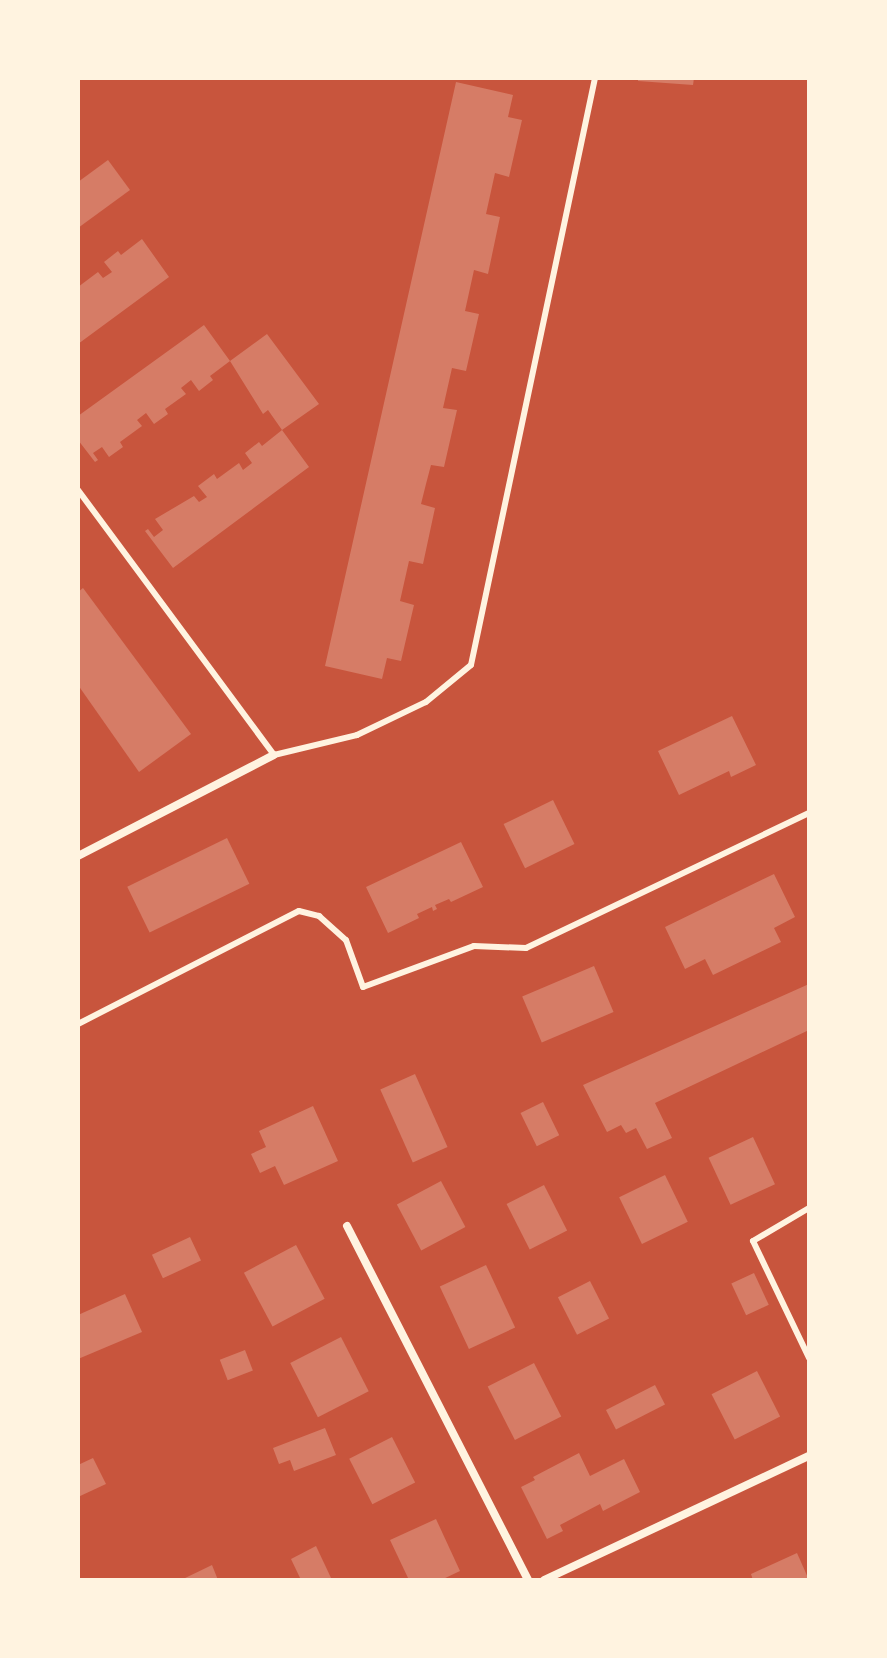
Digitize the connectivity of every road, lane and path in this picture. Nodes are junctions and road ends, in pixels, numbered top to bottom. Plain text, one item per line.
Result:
1 (595, 78) edge
2 (78, 490) edge
3 (274, 755) junction
4 (809, 813) edge
5 (78, 856) edge
6 (78, 1024) edge
7 (809, 1208) edge
8 (347, 1226) dead end
9 (809, 1358) edge
10 (809, 1456) edge
11 (528, 1580) edge
12 (544, 1580) edge

1 - 3 lane
2 - 3 lane
3 - 5 street
4 - 6 lane
7 - 9 lane
8 - 11 street
10 - 12 street

